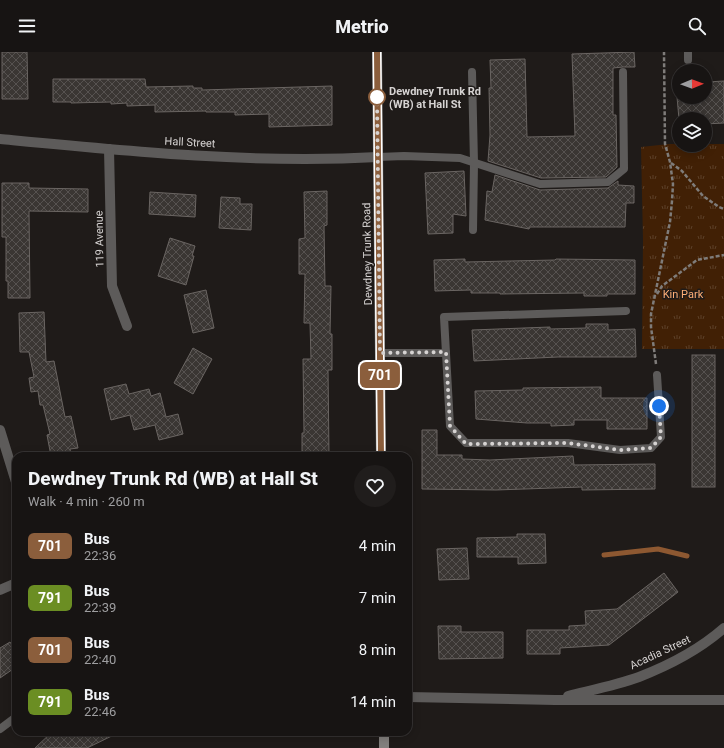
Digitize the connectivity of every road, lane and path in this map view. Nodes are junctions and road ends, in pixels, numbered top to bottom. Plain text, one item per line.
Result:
1 (377, 52) edge
2 (664, 52) edge
3 (472, 72) dead end
4 (623, 72) dead end
5 (0, 139) edge
6 (109, 149) junction
7 (378, 158) junction
8 (670, 162) junction
9 (474, 163) junction
10 (724, 209) edge
11 (474, 230) dead end
12 (724, 255) edge
13 (656, 296) junction
14 (626, 311) dead end
15 (127, 326) dead end
16 (446, 352) junction
17 (380, 353) junction
18 (658, 375) joint
19 (0, 430) edge
20 (381, 452) edge
21 (12, 469) edge
22 (12, 585) edge
23 (0, 590) edge
24 (724, 628) edge
25 (412, 697) edge
26 (555, 700) junction
27 (724, 700) edge
28 (12, 720) edge
29 (0, 730) edge
30 (384, 736) edge
31 (384, 748) edge

1 - 7 main road, Dewdney Trunk Road
2 - 8 path
3 - 9 lane
4 - 9 lane
5 - 6 street, Hall Street
6 - 7 street, Hall Street
6 - 15 street, 119 Avenue
7 - 9 lane
7 - 17 main road, Dewdney Trunk Road
8 - 10 path
8 - 13 path
9 - 11 lane
12 - 13 path
13 - 18 path
14 - 16 lane
16 - 17 lane
16 - 18 lane
17 - 20 main road, Dewdney Trunk Road
19 - 21 street
22 - 23 street
24 - 26 street, Acadia Street
25 - 26 street, Acadia Street
26 - 27 street, Acadia Street
28 - 29 lane
30 - 31 main road

